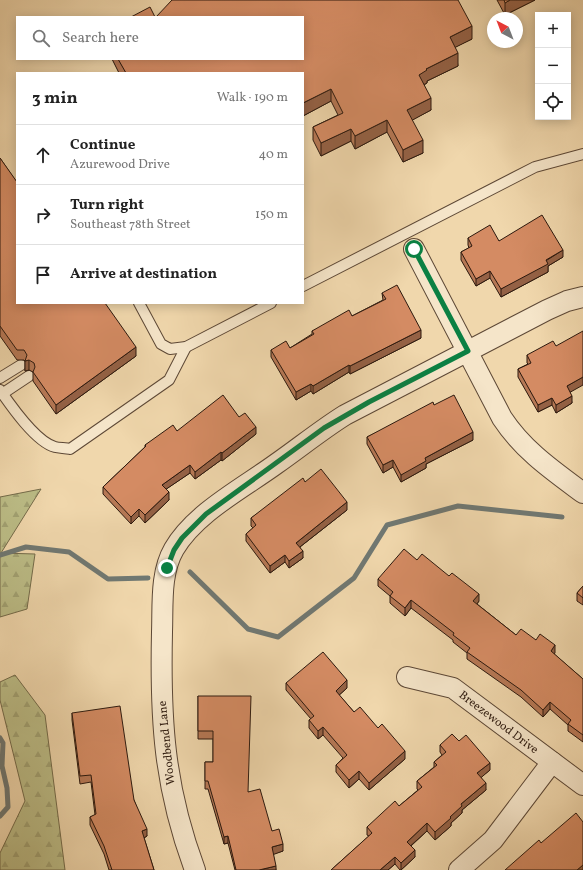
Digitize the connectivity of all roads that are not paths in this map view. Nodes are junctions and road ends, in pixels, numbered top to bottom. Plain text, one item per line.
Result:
1 (583, 154) edge
2 (414, 249) dead end
3 (304, 285) edge
4 (583, 297) edge
5 (140, 304) edge
6 (269, 304) edge
7 (186, 347) junction
8 (468, 351) junction
9 (21, 365) edge
10 (29, 376) edge
11 (0, 378) edge
12 (1, 392) edge
13 (583, 493) edge
14 (407, 677) dead end
15 (552, 762) junction
16 (583, 785) edge
17 (195, 870) edge
18 (458, 870) edge

1 - 3 lane
2 - 8 street
4 - 8 street, Woodbend Lane
5 - 7 lane
6 - 7 lane
7 - 12 lane
8 - 13 street
8 - 17 street, Woodbend Lane
9 - 11 lane
10 - 12 lane
14 - 15 street, Breezewood Drive
15 - 16 street, Breezewood Drive
15 - 18 street

